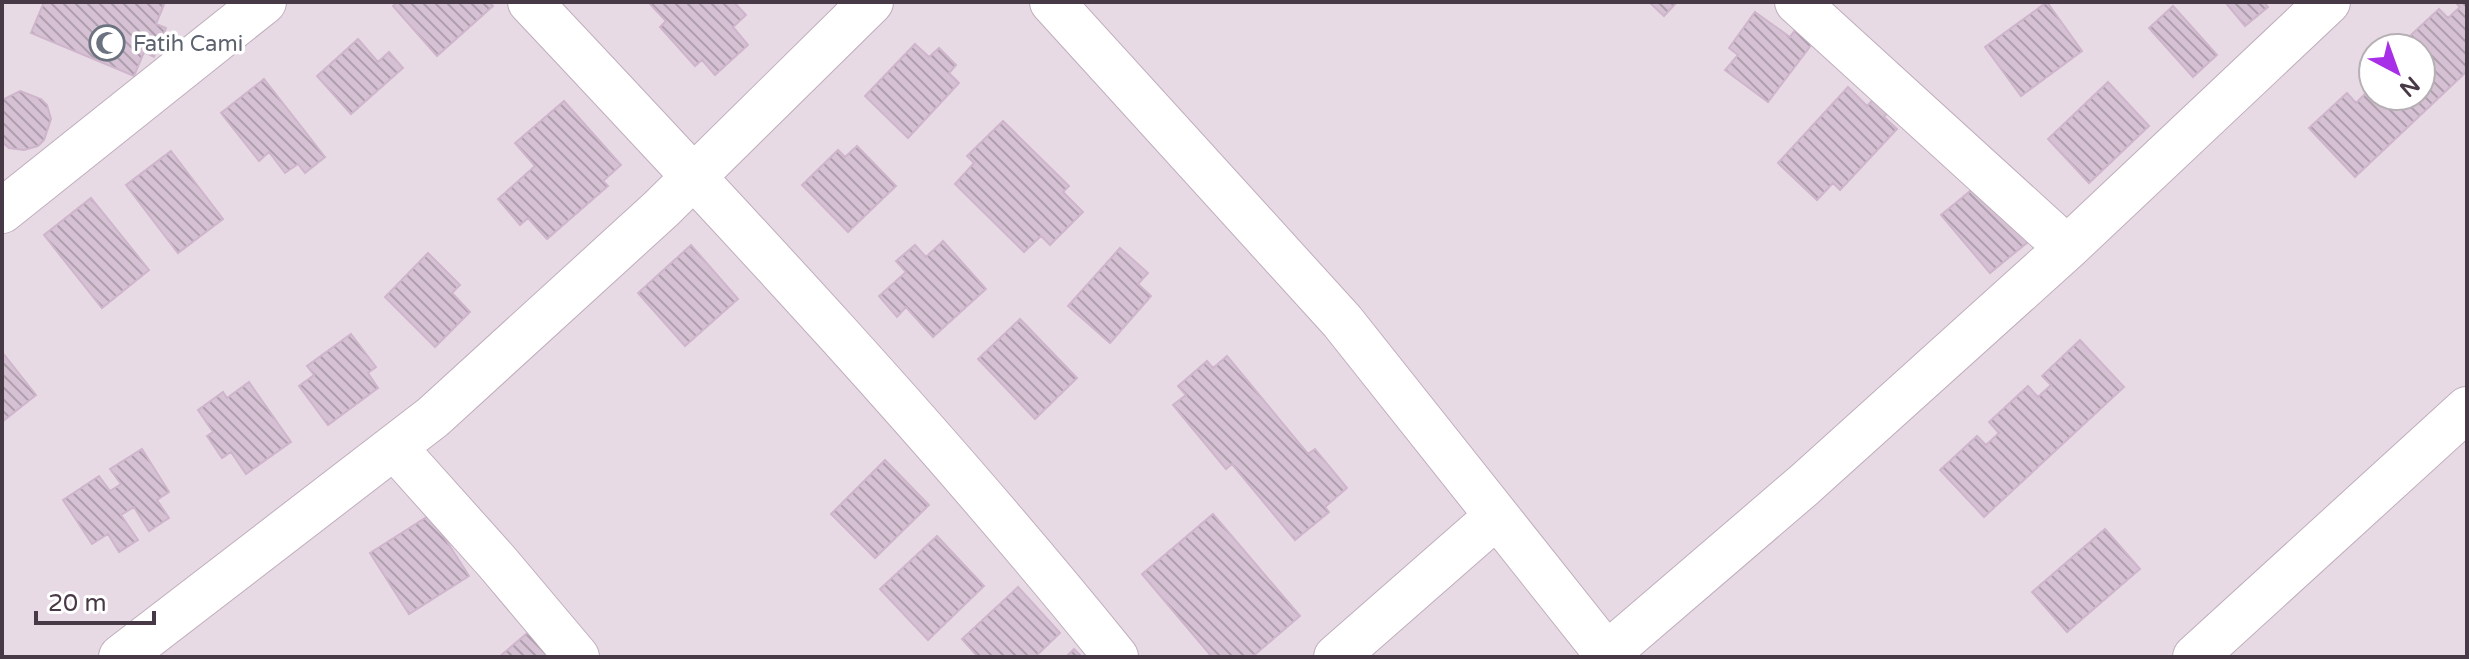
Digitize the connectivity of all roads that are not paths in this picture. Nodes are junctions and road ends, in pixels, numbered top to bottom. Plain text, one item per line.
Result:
1 (264, 2) edge
2 (530, 2) edge
3 (871, 2) edge
4 (1797, 2) edge
5 (2328, 2) edge
6 (1067, 7) edge
7 (694, 177) junction
8 (2, 210) edge
9 (2067, 248) junction
10 (2467, 409) edge
11 (394, 447) junction
12 (1497, 516) junction
13 (130, 654) edge
14 (1608, 656) edge
15 (577, 657) edge
16 (1116, 657) edge
17 (1336, 657) edge
18 (2195, 657) edge

1 - 8 street
2 - 7 street
3 - 7 street
4 - 9 street
5 - 9 street
6 - 12 street
7 - 11 street
7 - 16 street
9 - 14 street
10 - 18 street
11 - 13 street
11 - 15 street
12 - 14 street
12 - 17 street

